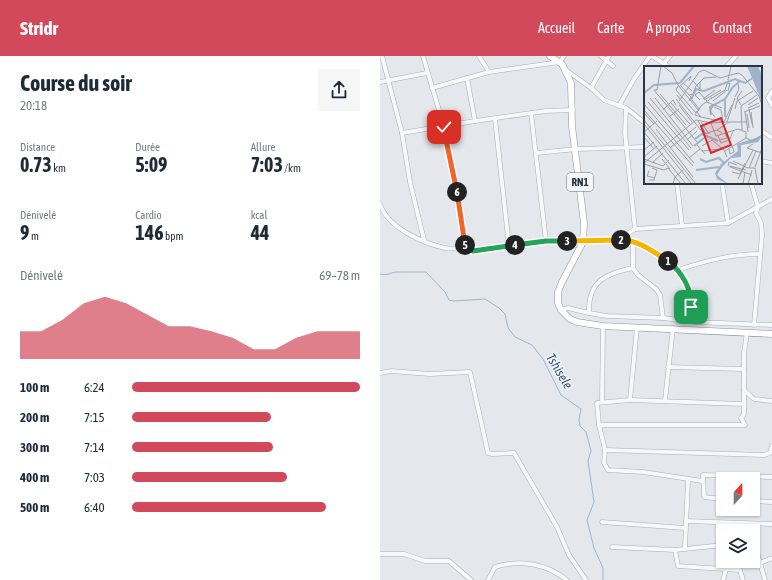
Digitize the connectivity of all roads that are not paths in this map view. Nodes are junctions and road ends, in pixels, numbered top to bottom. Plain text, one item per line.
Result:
1 (382, 56) edge
2 (423, 56) edge
3 (479, 56) edge
4 (550, 56) edge
5 (564, 56) edge
6 (601, 56) edge
7 (651, 56) edge
8 (670, 56) edge
9 (736, 56) edge
10 (608, 58) edge
11 (560, 62) junction
12 (664, 63) junction
13 (613, 66) dead end
14 (668, 66) edge
15 (727, 66) edge
16 (564, 68) junction
17 (489, 72) junction
18 (427, 73) junction
19 (467, 78) junction
20 (387, 80) junction
21 (380, 82) edge
22 (432, 88) junction
23 (592, 88) junction
24 (772, 91) edge
25 (772, 105) edge
26 (619, 106) junction
27 (626, 108) junction
28 (573, 110) junction
29 (532, 113) junction
30 (496, 119) junction
31 (475, 121) junction
32 (644, 122) edge
33 (444, 127) junction
34 (762, 131) edge
35 (402, 133) junction
36 (772, 138) edge
37 (644, 147) edge
38 (628, 148) junction
39 (576, 149) junction
40 (537, 153) junction
41 (762, 161) edge
42 (772, 162) edge
43 (676, 184) edge
44 (722, 184) edge
45 (751, 184) edge
46 (772, 199) edge
47 (380, 204) edge
48 (758, 207) junction
49 (728, 223) junction
50 (682, 226) junction
51 (635, 229) junction
52 (627, 234) dead end
53 (424, 240) junction
54 (546, 241) junction
55 (583, 242) junction
56 (633, 243) junction
57 (509, 246) junction
58 (466, 248) junction
59 (760, 254) junction
60 (633, 268) junction
61 (678, 270) junction
62 (561, 310) junction
63 (589, 313) junction
64 (663, 318) junction
65 (695, 322) junction
66 (754, 325) junction
67 (772, 325) edge
68 (603, 326) junction
69 (638, 327) junction
70 (672, 328) junction
71 (747, 332) junction
72 (772, 334) edge
73 (668, 367) junction
74 (744, 369) junction
75 (380, 373) edge
76 (744, 390) junction
77 (630, 400) junction
78 (665, 400) junction
79 (772, 401) edge
80 (602, 402) junction
81 (743, 404) junction
82 (599, 425) junction
83 (772, 446) edge
84 (605, 450) junction
85 (772, 477) edge
86 (688, 480) junction
87 (702, 482) junction
88 (716, 498) edge
89 (760, 501) edge
90 (772, 502) edge
91 (686, 521) junction
92 (602, 522) dead end
93 (772, 524) edge
94 (686, 528) junction
95 (716, 546) edge
96 (612, 547) dead end
97 (685, 548) junction
98 (675, 550) junction
99 (380, 554) edge
100 (772, 558) edge
101 (760, 563) joint
102 (716, 568) edge
103 (726, 568) joint
104 (471, 580) edge
105 (488, 580) edge
106 (567, 580) edge
107 (586, 580) edge
108 (723, 580) edge
109 (744, 580) edge
110 (766, 580) edge

1 - 20 street
2 - 18 street
3 - 17 street
4 - 11 highway, RN1
5 - 11 street
6 - 10 street
7 - 12 street
7 - 26 street
8 - 12 street
9 - 15 street
10 - 13 street
10 - 23 street
11 - 16 highway, RN1
11 - 17 street
12 - 14 street
16 - 23 street
16 - 28 highway, RN1
17 - 19 street
18 - 20 street
18 - 22 street
19 - 22 street
19 - 31 street
20 - 21 street
20 - 35 street
22 - 33 street
23 - 26 street
24 - 25 street
26 - 27 street
27 - 32 street
27 - 38 street
28 - 29 street
28 - 39 highway, RN1
29 - 30 street
29 - 40 street
30 - 31 street
30 - 57 street
31 - 33 street
33 - 35 street
33 - 58 street
34 - 36 street
35 - 53 street
37 - 38 street
38 - 39 street
38 - 51 street
39 - 40 street
39 - 55 highway, RN1
40 - 54 street
41 - 42 street
43 - 50 street
44 - 49 street
45 - 48 street
46 - 48 street
47 - 53 street
48 - 49 street
48 - 59 street
49 - 50 street
50 - 51 street
51 - 52 street
53 - 58 street
54 - 55 street
54 - 57 street
55 - 56 street
55 - 62 highway, RN1
56 - 60 street
56 - 61 street
57 - 58 street
59 - 61 street
59 - 66 street
60 - 63 street
60 - 64 street
61 - 65 street
62 - 63 street
62 - 68 highway
63 - 64 street
64 - 65 street
65 - 66 street
66 - 67 street
68 - 69 highway
68 - 80 street
69 - 70 highway
69 - 77 street
70 - 71 highway
70 - 73 street
71 - 72 highway
71 - 74 street
73 - 74 street
73 - 78 street
74 - 76 street
75 - 107 street
76 - 79 street
76 - 81 street
77 - 78 street
77 - 80 street
78 - 81 street
80 - 82 street
81 - 82 street
82 - 84 street
83 - 84 street
84 - 86 street
85 - 87 street
86 - 87 street
86 - 91 street
87 - 88 street
89 - 90 street
91 - 93 street
91 - 94 street
92 - 94 street
94 - 97 street
95 - 97 street
96 - 98 street
97 - 98 street
98 - 102 street
99 - 104 street
100 - 101 street
101 - 110 street
103 - 108 street
103 - 109 street
105 - 106 street

